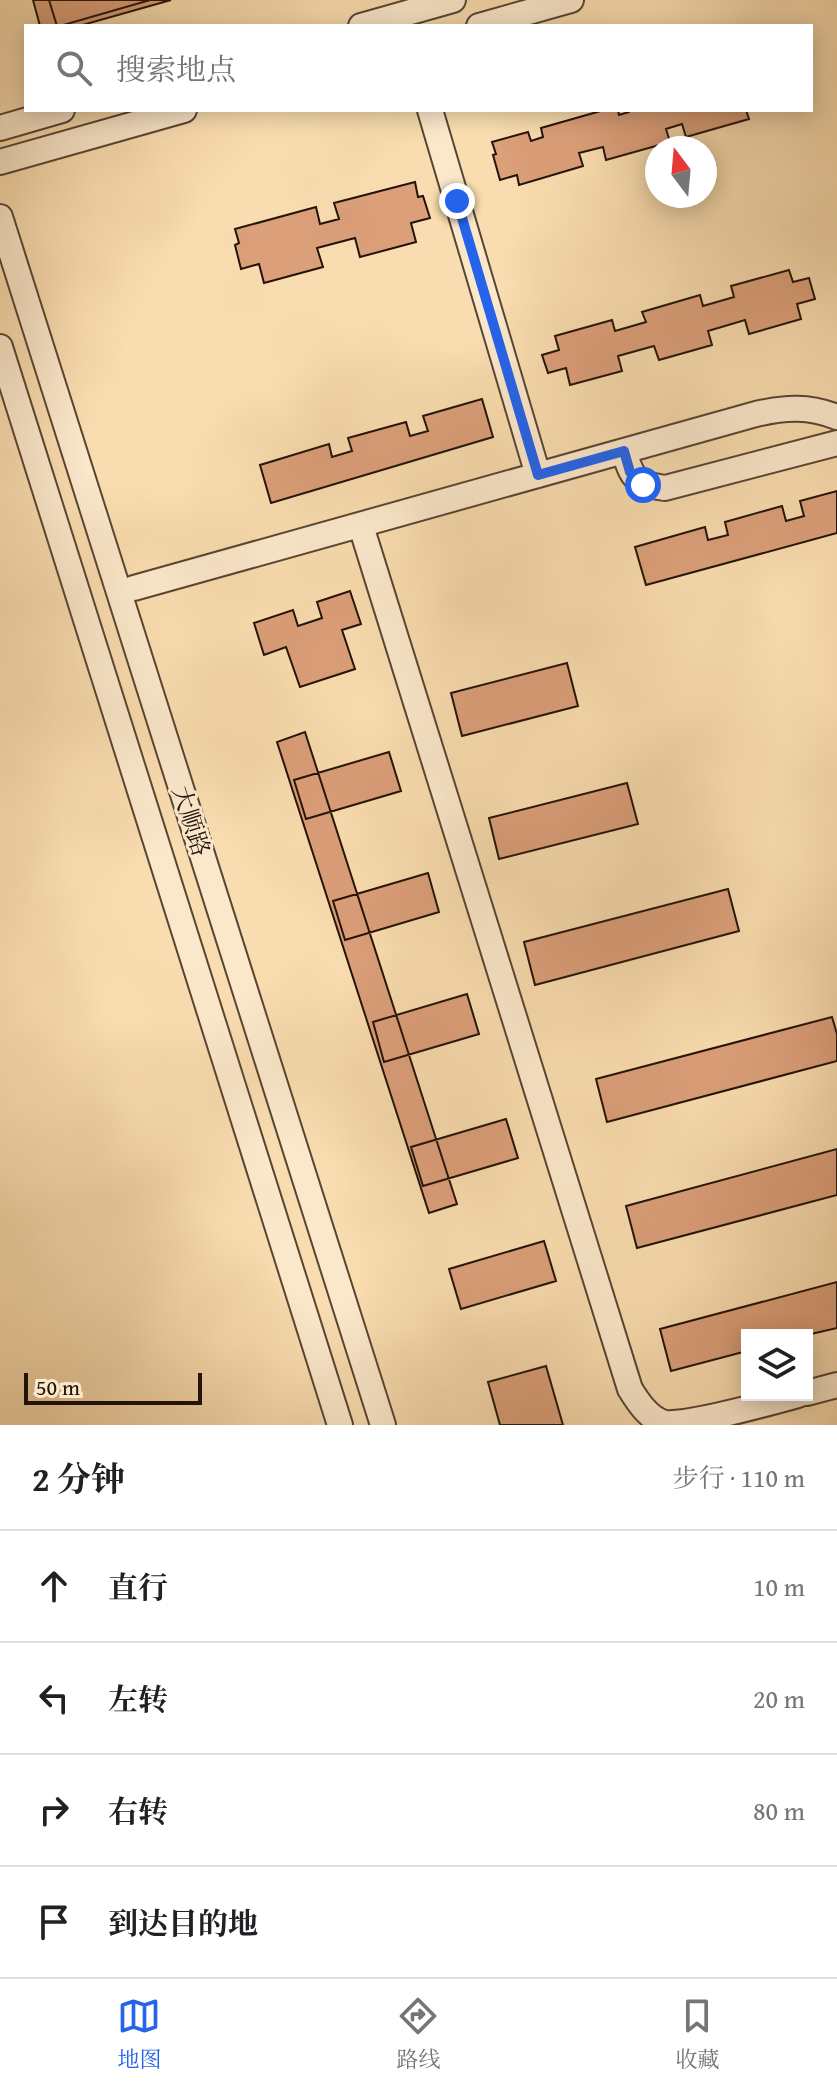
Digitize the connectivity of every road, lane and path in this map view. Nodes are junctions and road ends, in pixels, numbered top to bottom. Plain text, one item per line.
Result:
1 (453, 0) edge
2 (571, 0) edge
3 (368, 24) edge
4 (486, 24) edge
5 (55, 112) edge
6 (177, 112) edge
7 (431, 112) edge
8 (0, 128) edge
9 (0, 162) edge
10 (0, 217) edge
11 (0, 347) edge
12 (837, 417) edge
13 (837, 443) edge
14 (624, 451) junction
15 (538, 475) junction
16 (361, 526) dead end
17 (134, 588) dead end
18 (837, 1385) edge
19 (813, 1391) edge
20 (776, 1401) edge
21 (340, 1425) edge
22 (383, 1425) edge

1 - 3 street
2 - 4 street
5 - 8 street
6 - 9 street
7 - 15 street
10 - 22 street, 大顺路
11 - 21 street, 大顺路
12 - 14 street
13 - 14 street
14 - 15 street
15 - 17 street
16 - 20 street
18 - 19 street

